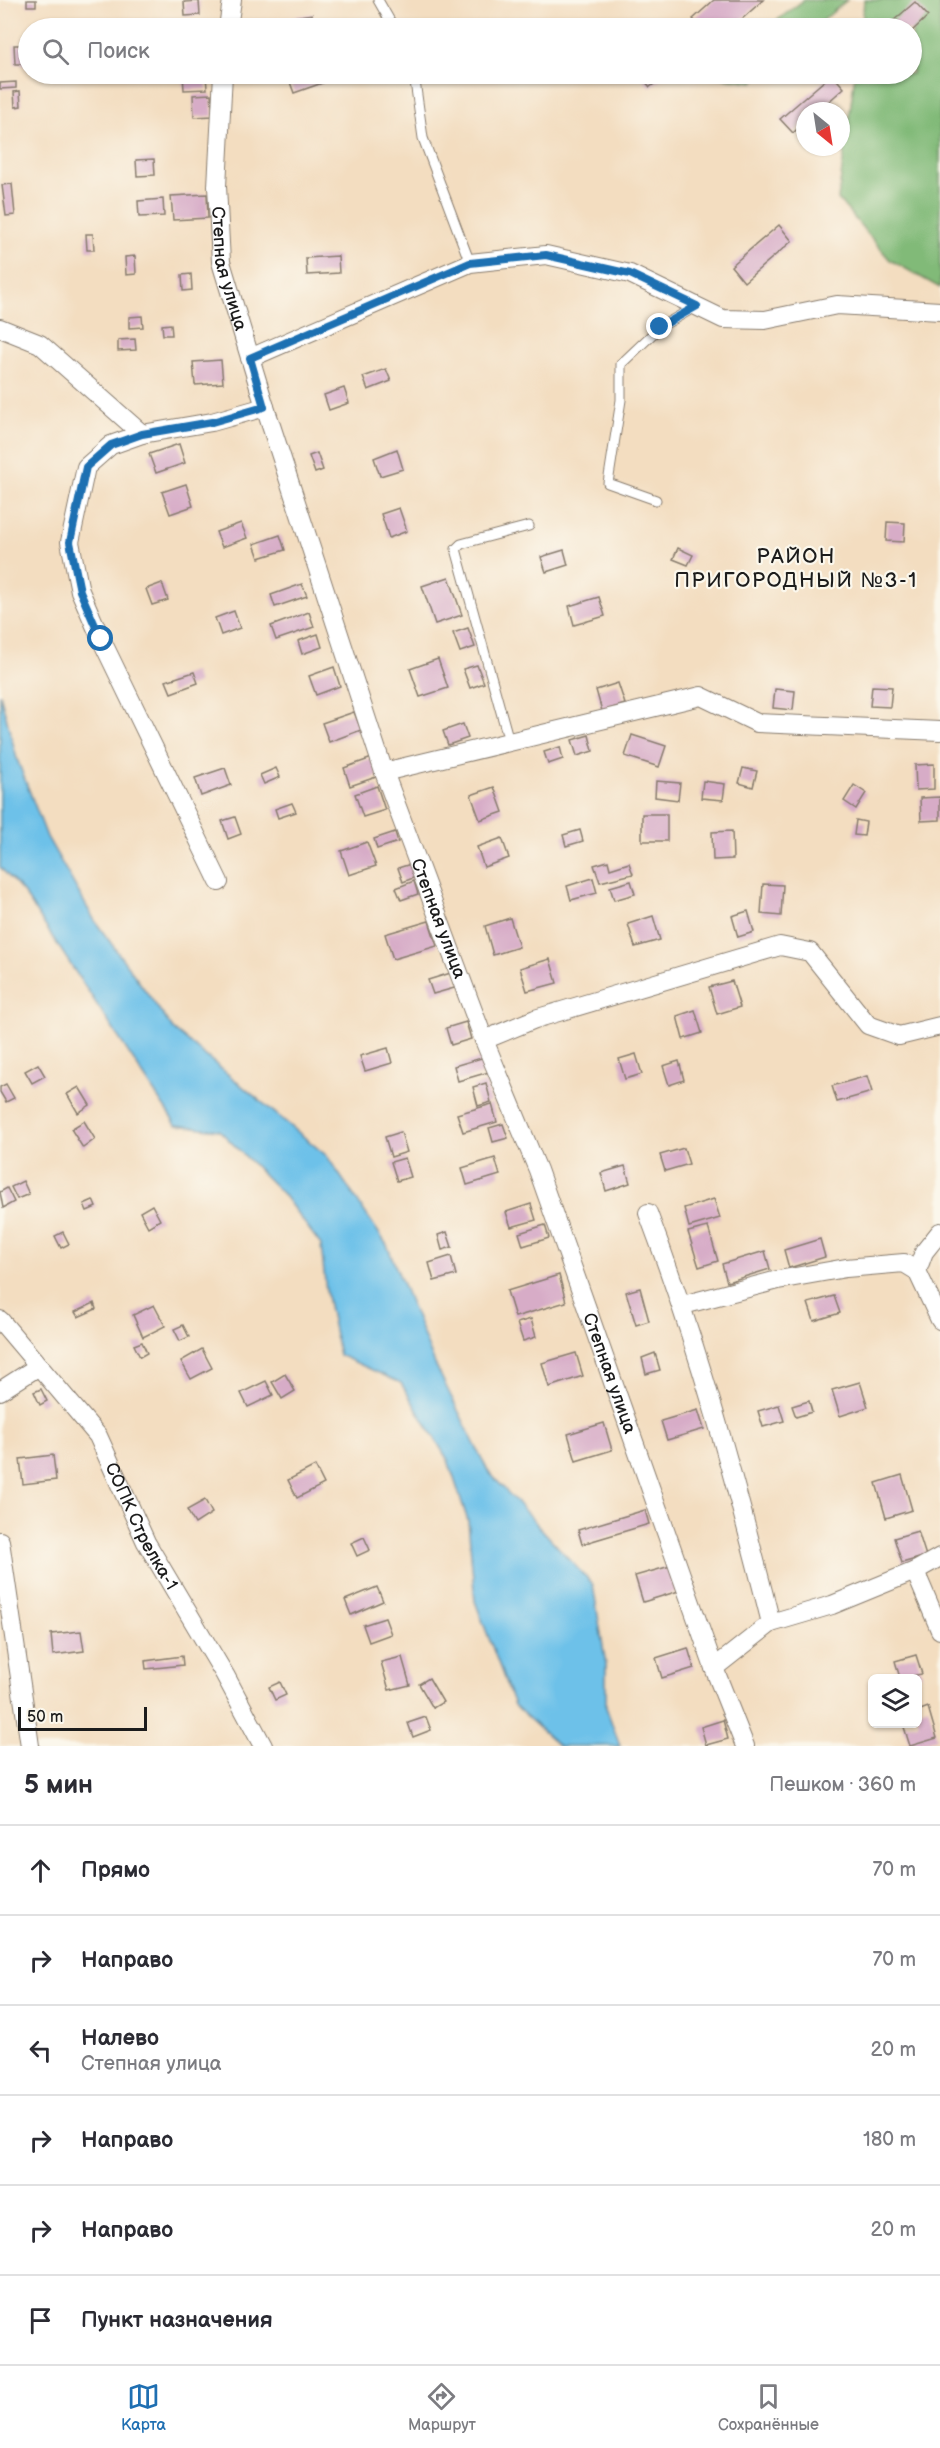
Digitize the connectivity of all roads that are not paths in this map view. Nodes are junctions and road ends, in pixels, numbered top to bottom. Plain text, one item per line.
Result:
1 (232, 0) edge
2 (378, 0) edge
3 (229, 18) edge
4 (388, 18) edge
5 (222, 84) edge
6 (415, 84) edge
7 (470, 263) junction
8 (697, 306) junction
9 (940, 311) edge
10 (0, 327) edge
11 (250, 358) junction
12 (264, 407) junction
13 (142, 434) junction
14 (656, 500) dead end
15 (528, 526) dead end
16 (940, 731) edge
17 (509, 741) junction
18 (384, 772) junction
19 (219, 882) dead end
20 (940, 1026) edge
21 (484, 1040) junction
22 (648, 1214) dead end
23 (940, 1232) edge
24 (917, 1271) junction
25 (683, 1305) junction
26 (0, 1320) edge
27 (940, 1320) edge
28 (39, 1366) junction
29 (0, 1391) edge
30 (0, 1541) edge
31 (940, 1557) edge
32 (915, 1571) junction
33 (771, 1623) junction
34 (940, 1630) edge
35 (714, 1668) junction
36 (30, 1746) edge
37 (263, 1746) edge
38 (744, 1746) edge

1 - 3 street
2 - 4 lane
5 - 11 street, Степная улица
6 - 7 lane
7 - 8 street
7 - 11 street
8 - 9 street
8 - 14 lane
10 - 13 street
11 - 12 street, Степная улица
12 - 13 street
12 - 18 street, Степная улица
13 - 19 street
15 - 17 lane
16 - 17 street
17 - 18 street
18 - 21 street, Степная улица
20 - 21 street
21 - 35 street, Степная улица
22 - 25 street
23 - 24 street
24 - 25 street
24 - 27 street
25 - 33 street
26 - 28 street, СОПК Стрелка-1
28 - 29 street
28 - 37 street, СОПК Стрелка-1
30 - 36 street
31 - 32 street
32 - 33 street
32 - 34 street
33 - 35 street
35 - 38 street, Степная улица

